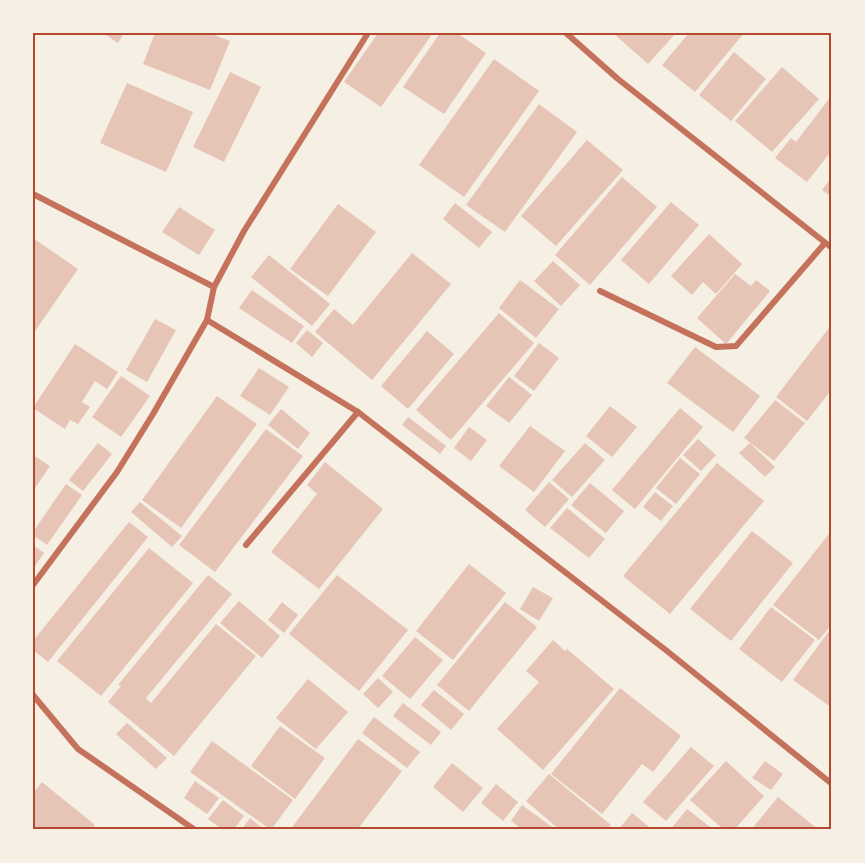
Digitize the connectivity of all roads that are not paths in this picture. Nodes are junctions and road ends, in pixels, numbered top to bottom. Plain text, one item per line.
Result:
1 (368, 33) edge
2 (566, 33) edge
3 (33, 194) edge
4 (825, 243) junction
5 (832, 248) edge
6 (214, 286) junction
7 (600, 291) dead end
8 (207, 320) junction
9 (358, 412) junction
10 (246, 545) dead end
11 (33, 585) edge
12 (33, 695) edge
13 (832, 784) edge
14 (195, 830) edge

1 - 6 street
2 - 4 street
3 - 6 street
4 - 5 street
4 - 7 street
6 - 8 street
8 - 9 street
8 - 11 street
9 - 10 street
9 - 13 street
12 - 14 street

